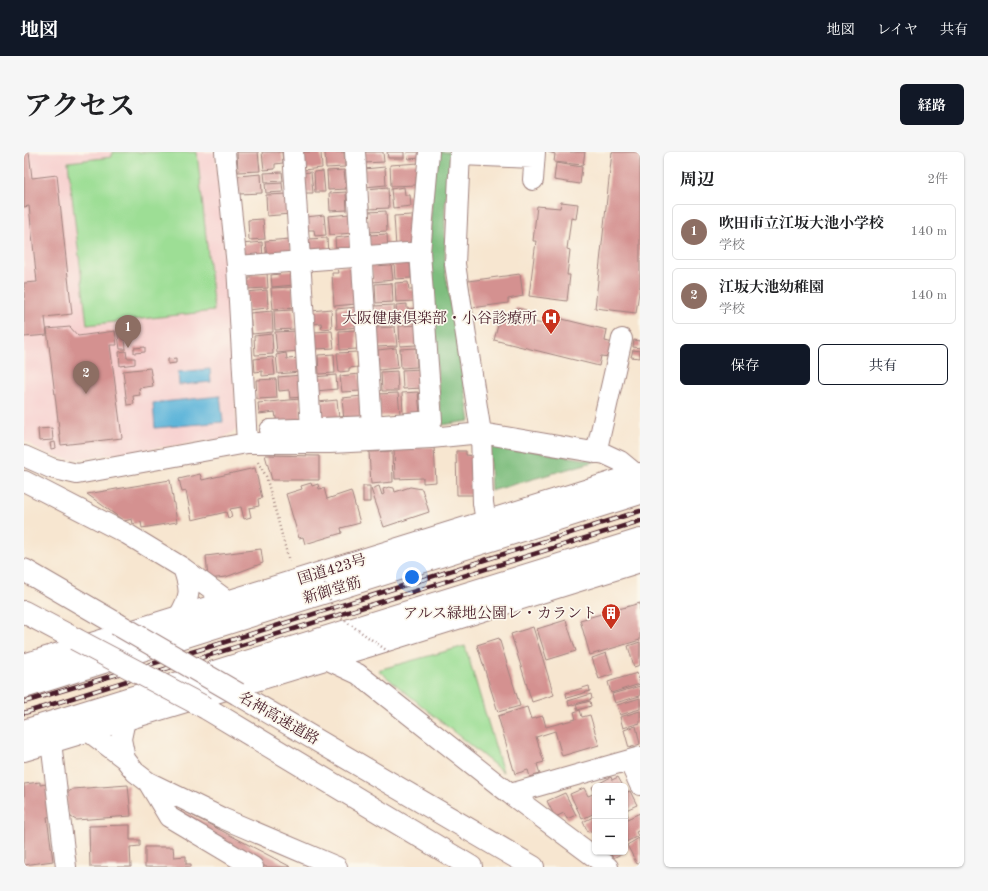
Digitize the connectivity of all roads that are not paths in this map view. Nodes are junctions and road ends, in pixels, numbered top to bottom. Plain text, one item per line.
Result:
1 (225, 152) edge
2 (293, 152) edge
3 (354, 152) edge
4 (429, 152) edge
5 (460, 154) edge
6 (535, 155) edge
7 (533, 180) dead end
8 (420, 252) junction
9 (361, 256) junction
10 (300, 261) junction
11 (237, 266) junction
12 (622, 339) dead end
13 (372, 426) junction
14 (311, 428) junction
15 (481, 433) junction
16 (246, 437) junction
17 (596, 452) junction
18 (24, 456) edge
19 (24, 481) edge
20 (639, 481) edge
21 (486, 521) junction
22 (640, 540) edge
23 (640, 561) edge
24 (183, 568) junction
25 (24, 570) edge
26 (228, 601) junction
27 (24, 612) edge
28 (180, 616) junction
29 (380, 649) junction
30 (326, 659) junction
31 (24, 665) edge
32 (358, 674) junction
33 (24, 687) edge
34 (125, 720) junction
35 (24, 731) edge
36 (88, 731) junction
37 (51, 742) junction
38 (24, 750) edge
39 (125, 759) junction
40 (634, 759) edge
41 (148, 782) junction
42 (640, 785) edge
43 (510, 794) junction
44 (66, 867) edge
45 (253, 867) edge
46 (337, 867) edge
47 (471, 867) edge
48 (533, 867) edge
49 (608, 867) edge

1 - 11 street
2 - 10 street
3 - 9 street
4 - 8 street
5 - 6 street
5 - 15 street
6 - 7 street
8 - 9 street
8 - 13 street
9 - 10 street
9 - 13 street
10 - 11 street
10 - 14 street
11 - 16 street
12 - 17 street
13 - 14 street
14 - 16 street
15 - 16 street
15 - 17 street
15 - 21 street
16 - 18 street
17 - 20 street
19 - 24 street
20 - 21 highway, 国道423号
20 - 33 highway, 新御堂筋
21 - 26 highway, 国道423号
22 - 35 highway
23 - 29 highway
24 - 26 street
24 - 28 street
25 - 48 highway, 名神高速道路, bridge
26 - 28 highway, 国道423号
27 - 47 highway, 名神高速道路, bridge
28 - 31 highway, 国道423号
29 - 30 highway
29 - 32 street
30 - 32 street
30 - 34 highway
32 - 43 street
34 - 36 highway
34 - 39 street
36 - 37 highway
36 - 39 street
37 - 38 highway
37 - 44 street
39 - 41 street
40 - 42 street
40 - 43 street
41 - 45 street
41 - 46 street
43 - 49 street

